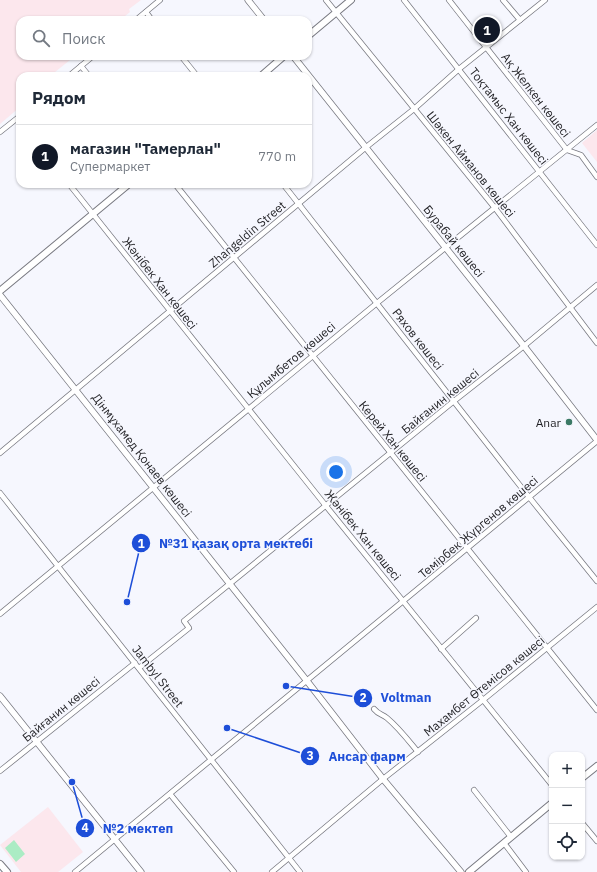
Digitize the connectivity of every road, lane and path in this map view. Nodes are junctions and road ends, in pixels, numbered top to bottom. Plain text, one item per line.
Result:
1 (160, 0) edge
2 (248, 0) edge
3 (326, 0) edge
4 (351, 0) edge
5 (404, 0) edge
6 (449, 0) edge
7 (503, 0) edge
8 (545, 0) edge
9 (146, 12) junction
10 (337, 12) junction
11 (141, 16) edge
12 (149, 16) edge
13 (261, 16) edge
14 (520, 20) junction
15 (312, 33) edge
16 (487, 47) junction
17 (88, 60) edge
18 (184, 60) edge
19 (279, 60) edge
20 (295, 60) edge
21 (81, 66) junction
22 (459, 69) junction
23 (73, 72) edge
24 (86, 72) edge
25 (194, 72) edge
26 (266, 72) edge
27 (305, 72) edge
28 (312, 81) edge
29 (414, 109) junction
30 (16, 121) edge
31 (597, 125) edge
32 (0, 132) edge
33 (365, 148) junction
34 (566, 150) junction
35 (540, 171) junction
36 (597, 177) edge
37 (72, 188) edge
38 (124, 188) edge
39 (178, 188) edge
40 (286, 188) edge
41 (299, 204) junction
42 (495, 208) junction
43 (94, 214) junction
44 (597, 245) edge
45 (445, 248) junction
46 (234, 258) junction
47 (597, 285) edge
48 (0, 291) edge
49 (0, 296) edge
50 (377, 303) junction
51 (569, 308) junction
52 (169, 311) junction
53 (597, 343) edge
54 (524, 346) junction
55 (312, 356) junction
56 (76, 389) junction
57 (454, 401) junction
58 (248, 409) junction
59 (597, 441) edge
60 (0, 453) edge
61 (390, 454) junction
62 (153, 486) junction
63 (0, 493) edge
64 (529, 497) junction
65 (326, 506) junction
66 (468, 549) junction
67 (58, 566) junction
68 (597, 581) edge
69 (230, 584) junction
70 (403, 601) junction
71 (597, 606) edge
72 (0, 614) edge
73 (476, 618) dead end
74 (441, 648) junction
75 (548, 648) junction
76 (135, 663) junction
77 (139, 668) junction
78 (307, 681) junction
79 (0, 696) edge
80 (483, 700) junction
81 (374, 709) dead end
82 (597, 710) edge
83 (37, 742) junction
84 (418, 752) junction
85 (212, 760) junction
86 (597, 766) edge
87 (0, 771) edge
88 (585, 776) edge
89 (383, 779) junction
90 (549, 781) edge
91 (474, 790) dead end
92 (170, 794) junction
93 (549, 806) edge
94 (583, 824) edge
95 (511, 837) junction
96 (115, 839) junction
97 (597, 842) edge
98 (504, 843) junction
99 (289, 858) junction
100 (0, 864) edge
101 (7, 872) edge
102 (75, 872) edge
103 (141, 872) edge
104 (234, 872) edge
105 (272, 872) edge
106 (300, 872) edge
107 (461, 872) edge
108 (469, 872) edge
109 (526, 872) edge

1 - 9 street
2 - 13 street
3 - 10 street, Шәкен Айманов көшесі
4 - 10 main road
5 - 22 street, Тоқтамыс Хан көшесі
6 - 16 street, Ақ Желкен көшесі
7 - 14 street
8 - 14 street, Zhangeldin Street
9 - 11 street
9 - 12 street
10 - 15 main road
10 - 29 street, Шәкен Айманов көшесі
14 - 16 street, Zhangeldin Street
16 - 22 street, Zhangeldin Street
16 - 34 street, Ақ Желкен көшесі
17 - 21 street
18 - 25 street
19 - 26 main road
20 - 27 street, Бурабай көшесі
21 - 23 street
21 - 24 street
22 - 29 street, Zhangeldin Street
22 - 35 street, Тоқтамыс Хан көшесі
28 - 33 street, Бурабай көшесі
29 - 33 street, Zhangeldin Street
29 - 42 street, Шәкен Айманов көшесі
30 - 32 street
31 - 34 street, Құлымбетов көшесі
33 - 41 street, Zhangeldin Street
33 - 45 street, Бурабай көшесі
34 - 35 street, Құлымбетов көшесі
34 - 36 street, Ақ Желкен көшесі
35 - 42 street, Құлымбетов көшесі
35 - 44 street, Тоқтамыс Хан көшесі
37 - 43 street, Жәнібек Хан көшесі
38 - 43 main road
39 - 46 street, Керей Хан көшесі
40 - 41 street, Ряхов көшесі
41 - 46 street, Zhangeldin Street
41 - 50 street, Ряхов көшесі
42 - 45 street, Құлымбетов көшесі
42 - 51 street, Шәкен Айманов көшесі
43 - 48 main road
43 - 52 street, Жәнібек Хан көшесі
45 - 50 street, Құлымбетов көшесі
45 - 54 street, Бурабай көшесі
46 - 52 street, Zhangeldin Street
46 - 55 street, Керей Хан көшесі
47 - 51 street, Байғанин көшесі
49 - 56 street, Дінмұхамед Қонаев көшесі
50 - 55 street, Құлымбетов көшесі
50 - 57 street, Ряхов көшесі
51 - 53 street, Шәкен Айманов көшесі
51 - 54 street, Байғанин көшесі
52 - 56 street, Zhangeldin Street
52 - 58 street, Жәнібек Хан көшесі
54 - 57 street, Байғанин көшесі
54 - 59 street, Бурабай көшесі
55 - 58 street, Құлымбетов көшесі
55 - 61 street, Керей Хан көшесі
56 - 60 street, Zhangeldin Street
56 - 62 street, Дінмұхамед Қонаев көшесі
57 - 61 street, Байғанин көшесі
57 - 64 street, Ряхов көшесі
58 - 62 street, Құлымбетов көшесі
58 - 65 street, Жәнібек Хан көшесі
59 - 64 street, Темірбек Жүргенов көшесі
61 - 65 street, Байғанин көшесі
61 - 66 street, Керей Хан көшесі
62 - 67 street, Құлымбетов көшесі
62 - 69 street, Дінмұхамед Қонаев көшесі
63 - 67 street, Jambyl Street
64 - 66 street, Темірбек Жүргенов көшесі
64 - 68 street, Ряхов көшесі
65 - 69 street, Байғанин көшесі
65 - 70 street, Жәнібек Хан көшесі
66 - 70 street, Темірбек Жүргенов көшесі
66 - 75 street, Керей Хан көшесі
67 - 72 street, Құлымбетов көшесі
67 - 76 street, Jambyl Street
69 - 77 street, Байғанин көшесі
69 - 78 street, Дінмұхамед Қонаев көшесі
70 - 74 street, Жәнібек Хан көшесі
70 - 78 street, Темірбек Жүргенов көшесі
71 - 75 street, Махамбет Өтемісов көшесі
73 - 74 street
74 - 80 street, Жәнібек Хан көшесі
75 - 80 street, Махамбет Өтемісов көшесі
75 - 82 street, Керей Хан көшесі
76 - 77 street, Jambyl Street
76 - 83 street, Байғанин көшесі
77 - 85 street, Jambyl Street
78 - 85 street, Темірбек Жүргенов көшесі
78 - 89 street, Дінмұхамед Қонаев көшесі
79 - 83 street
80 - 84 street, Махамбет Өтемісов көшесі
80 - 90 street, Жәнібек Хан көшесі
81 - 84 street
83 - 87 street, Байғанин көшесі
83 - 96 street
84 - 89 street, Махамбет Өтемісов көшесі
85 - 92 street, Темірбек Жүргенов көшесі
85 - 99 street, Jambyl Street
86 - 88 main road
89 - 99 street, Махамбет Өтемісов көшесі
89 - 107 street, Дінмұхамед Қонаев көшесі
91 - 95 street
92 - 96 street, Темірбек Жүргенов көшесі
92 - 104 street
93 - 95 main road
94 - 97 street
95 - 98 main road
96 - 102 street, Темірбек Жүргенов көшесі
96 - 103 street
98 - 108 main road
98 - 109 street
99 - 105 street, Махамбет Өтемісов көшесі
99 - 106 street, Jambyl Street
100 - 101 main road

